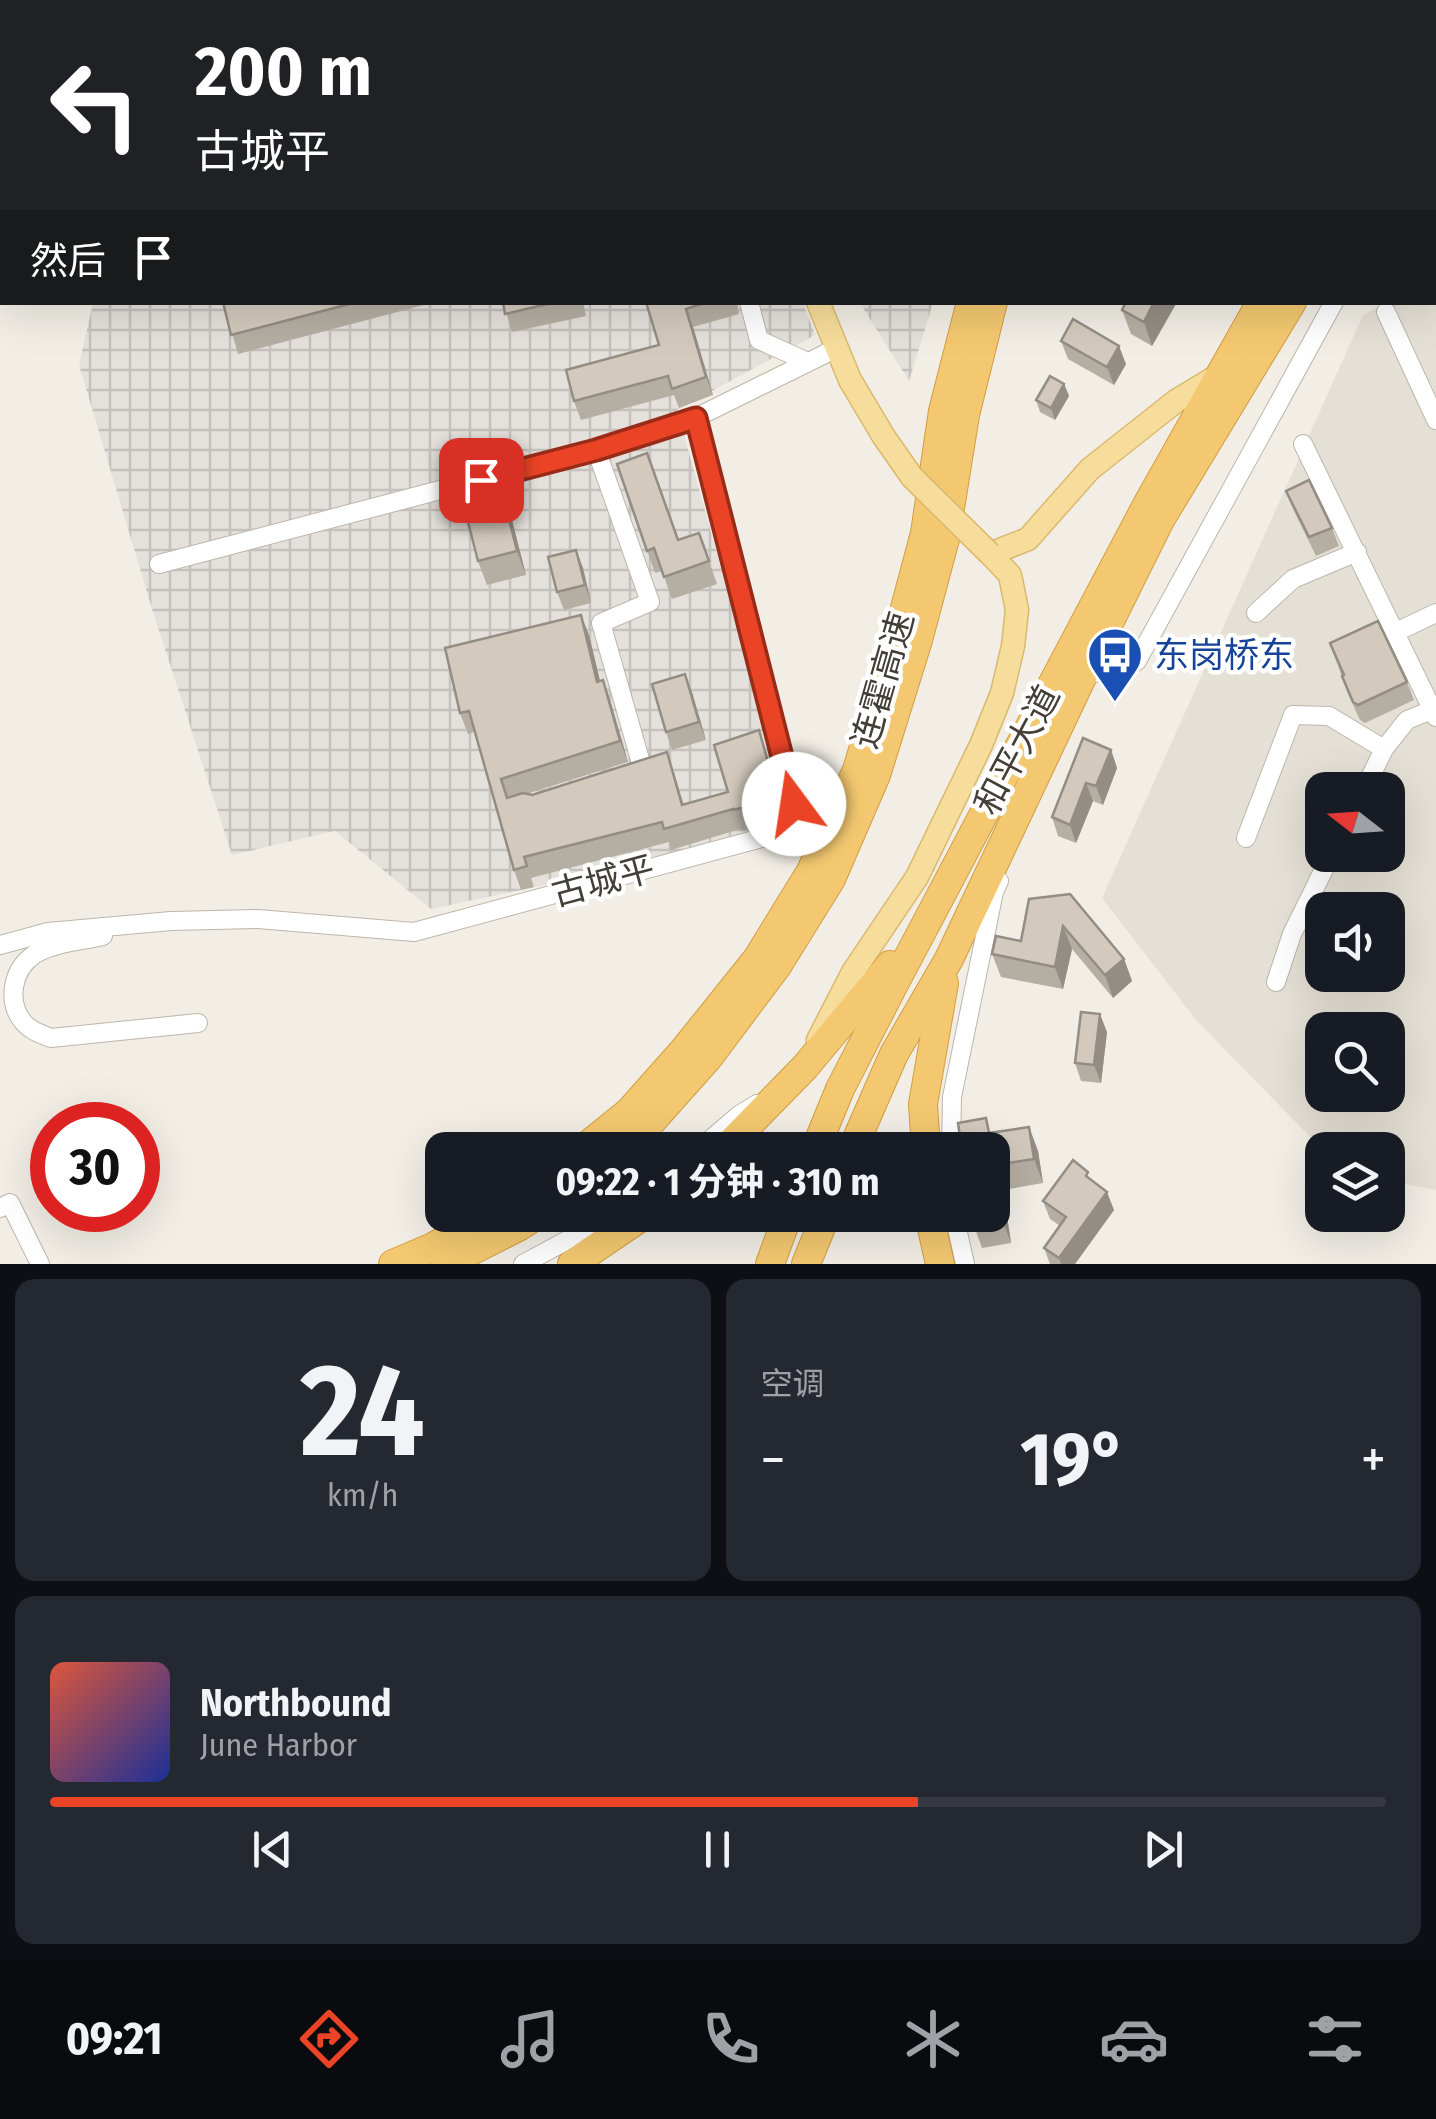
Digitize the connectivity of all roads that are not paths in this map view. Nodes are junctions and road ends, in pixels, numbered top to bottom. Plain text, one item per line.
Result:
1 (750, 305) edge
2 (819, 305) edge
3 (969, 305) edge
4 (992, 305) edge
5 (1258, 305) edge
6 (1290, 305) edge
7 (1332, 305) edge
8 (1386, 312) dead end
9 (837, 348) junction
10 (808, 362) junction
11 (1222, 374) junction
12 (696, 418) junction
13 (1436, 420) edge
14 (1304, 444) dead end
15 (596, 450) junction
16 (1356, 552) junction
17 (990, 554) junction
18 (159, 564) dead end
19 (1436, 612) edge
20 (1256, 613) dead end
21 (1396, 632) junction
22 (1084, 673) junction
23 (1434, 714) edge
24 (1384, 749) junction
25 (1373, 772) edge
26 (607, 781) edge
27 (1246, 838) dead end
28 (1323, 872) edge
29 (932, 912) junction
30 (172, 921) junction
31 (0, 945) edge
32 (948, 960) junction
33 (1276, 982) dead end
34 (198, 1024) dead end
35 (804, 1067) junction
36 (784, 1088) junction
37 (938, 1098) junction
38 (604, 1132) edge
39 (643, 1132) edge
40 (719, 1132) edge
41 (741, 1132) edge
42 (822, 1132) edge
43 (860, 1132) edge
44 (930, 1132) edge
45 (946, 1132) edge
46 (0, 1208) edge
47 (460, 1232) edge
48 (508, 1232) edge
49 (582, 1232) edge
50 (619, 1232) edge
51 (782, 1232) edge
52 (819, 1232) edge
53 (933, 1232) edge
54 (958, 1232) edge
55 (40, 1264) edge
56 (392, 1264) edge
57 (445, 1264) edge
58 (523, 1264) edge
59 (572, 1264) edge
60 (770, 1264) edge
61 (806, 1264) edge
62 (940, 1264) edge
63 (965, 1264) edge

1 - 10 street
2 - 9 main road
3 - 38 highway, 连霍高速
4 - 39 highway, 连霍高速
5 - 11 highway, 和平大道
6 - 22 highway, 和平大道
7 - 22 street
8 - 13 street
9 - 10 street
9 - 17 main road, bridge
10 - 12 street
11 - 17 main road
11 - 29 highway, 和平大道
12 - 15 street
12 - 30 street, 古城平
14 - 16 street
15 - 18 street
15 - 26 street
16 - 20 street
16 - 21 street
17 - 35 main road
19 - 21 street
21 - 23 street
22 - 32 highway, 和平大道
22 - 37 street
23 - 24 street
24 - 25 street
24 - 27 street
28 - 33 street
29 - 35 highway
29 - 42 highway, 和平大道
30 - 31 street, 古城平
30 - 34 street
32 - 37 highway
32 - 43 highway, 和平大道
35 - 36 highway
36 - 40 street
36 - 41 highway
37 - 44 highway
37 - 45 street
46 - 55 street
47 - 56 highway
48 - 57 highway
49 - 58 street
50 - 59 highway
51 - 60 highway
52 - 61 highway
53 - 62 highway
54 - 63 street

